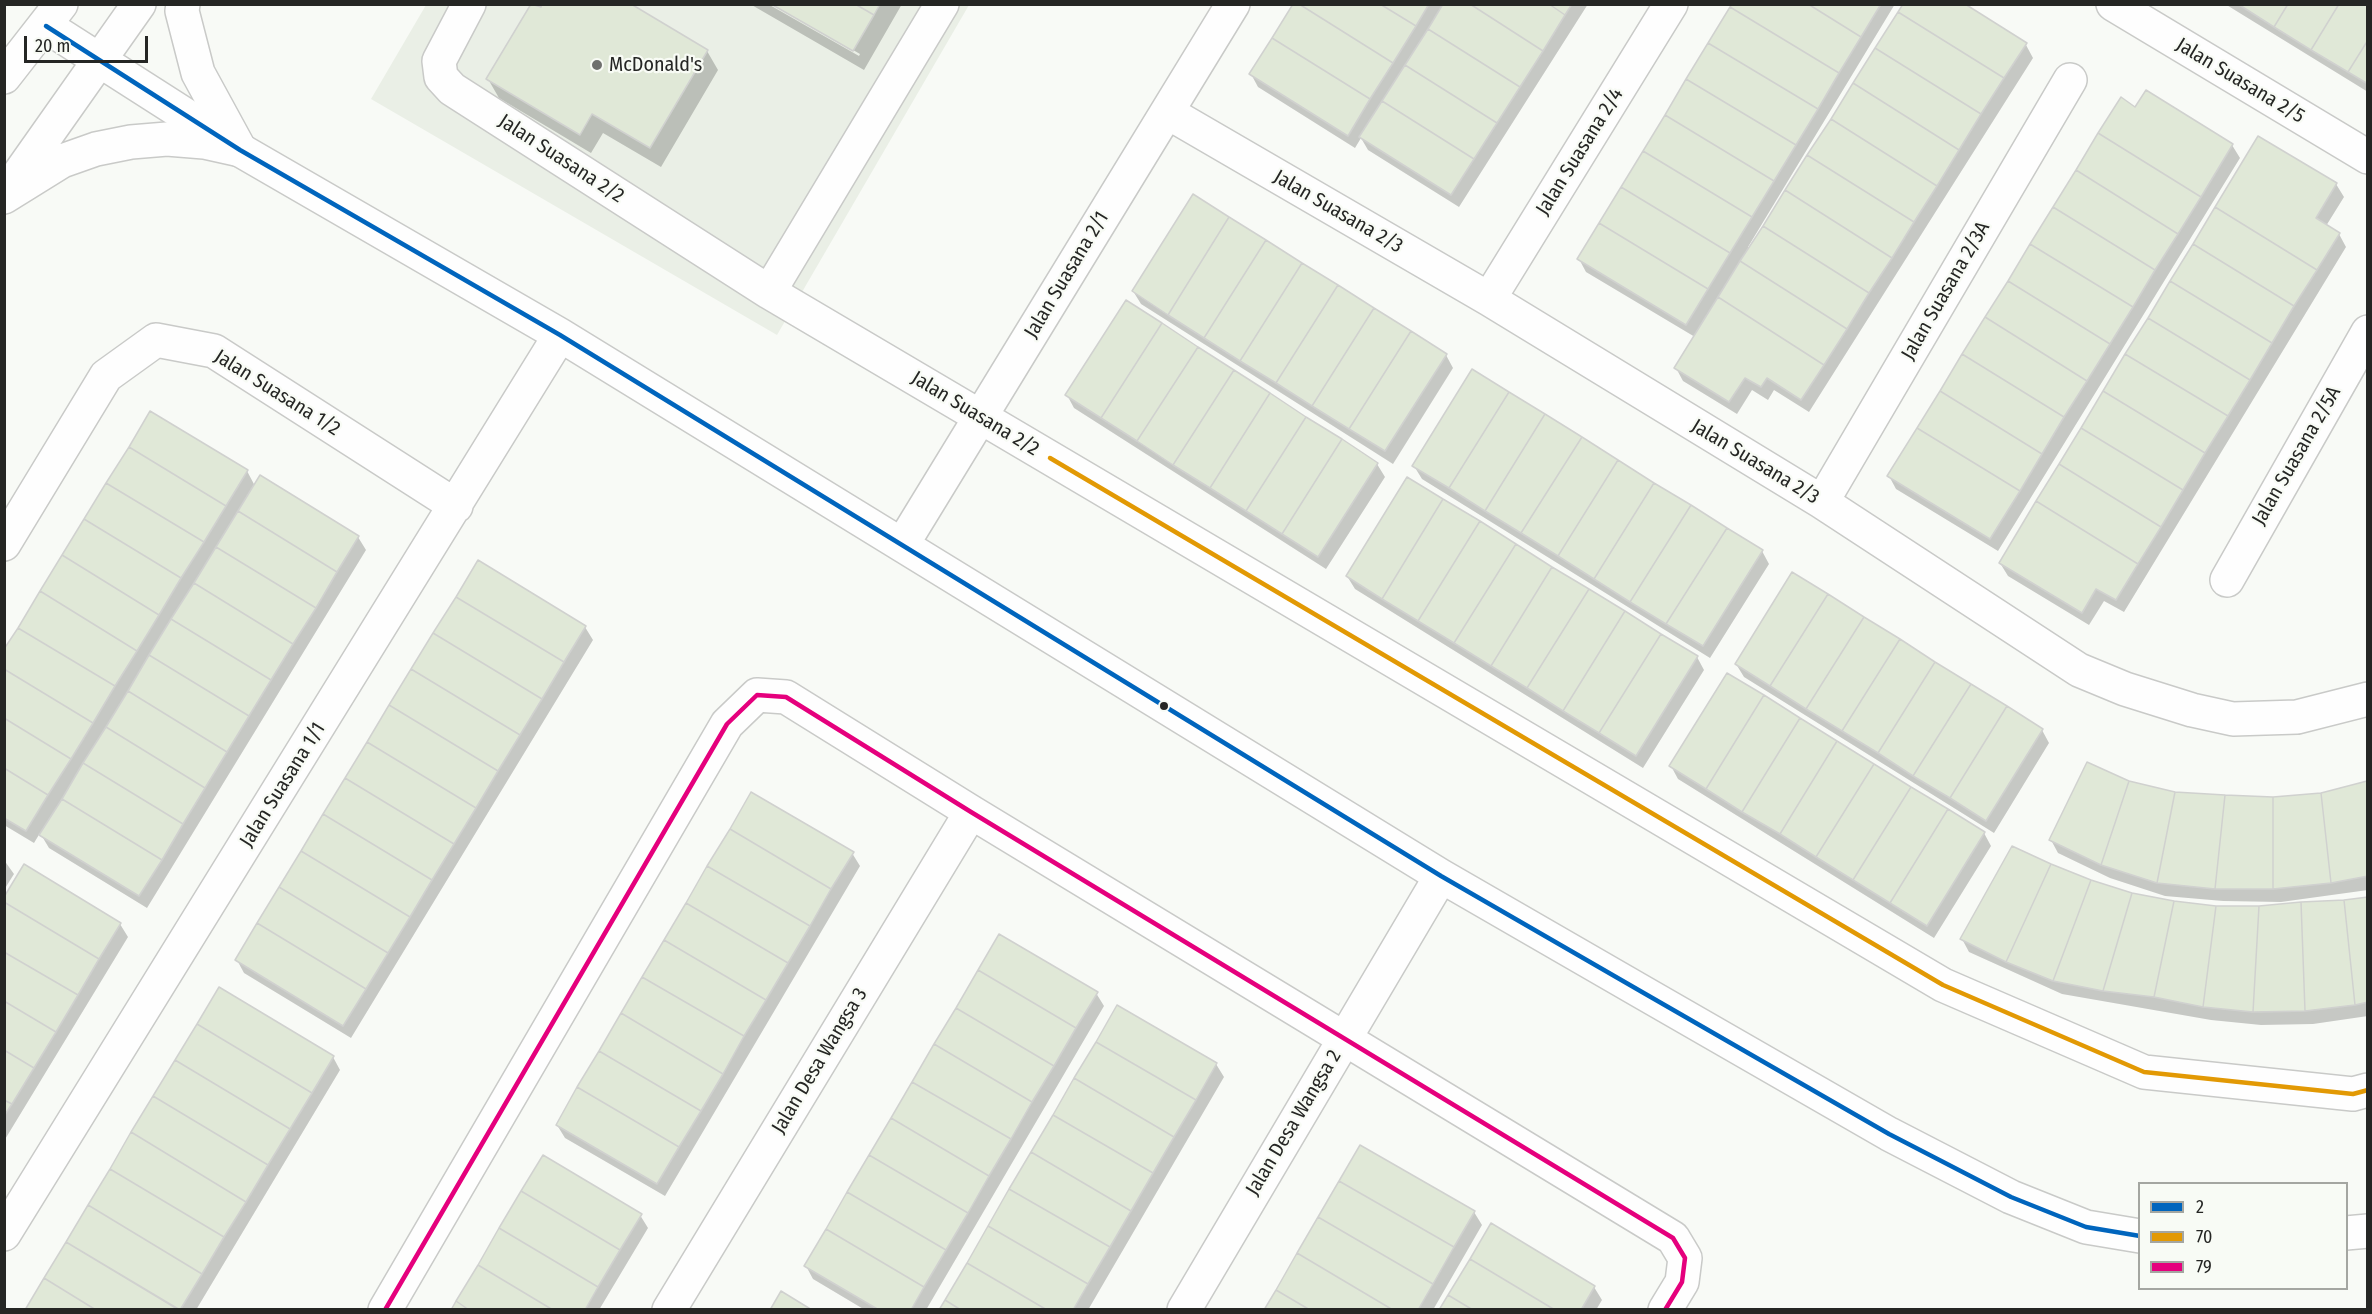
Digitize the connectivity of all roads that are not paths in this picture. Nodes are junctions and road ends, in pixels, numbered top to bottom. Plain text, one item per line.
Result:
1 (139, 4) edge
2 (183, 4) edge
3 (469, 4) edge
4 (942, 4) edge
5 (1233, 4) edge
6 (1671, 4) edge
7 (2113, 4) edge
8 (53, 15) edge
9 (99, 62) junction
10 (4, 77) edge
11 (2070, 80) dead end
12 (1167, 112) junction
13 (240, 150) junction
14 (2367, 156) edge
15 (4, 196) edge
16 (769, 292) junction
17 (1489, 299) junction
18 (2367, 332) edge
19 (560, 335) junction
20 (980, 417) junction
21 (1822, 502) junction
22 (456, 506) junction
23 (4, 544) edge
24 (902, 545) junction
25 (2227, 580) dead end
26 (2367, 699) edge
27 (971, 812) junction
28 (1441, 876) junction
29 (1345, 1038) junction
30 (2367, 1090) edge
31 (2367, 1231) edge
32 (2348, 1233) edge
33 (4, 1234) edge
34 (2138, 1236) edge
35 (385, 1310) edge
36 (669, 1310) edge
37 (1184, 1310) edge
38 (1665, 1310) edge

1 - 9 street
2 - 13 street
3 - 16 street, Jalan Suasana 2/2
4 - 16 street
5 - 12 street, Jalan Suasana 2/1
6 - 17 street, Jalan Suasana 2/4
7 - 14 street, Jalan Suasana 2/5
8 - 9 street
8 - 10 street
9 - 13 street
9 - 15 street
11 - 21 street, Jalan Suasana 2/3A
12 - 17 street, Jalan Suasana 2/3
12 - 20 street, Jalan Suasana 2/1
13 - 15 street
13 - 19 street
16 - 20 street, Jalan Suasana 2/2
17 - 21 street, Jalan Suasana 2/3
18 - 25 street, Jalan Suasana 2/5A
19 - 22 street, Jalan Suasana 1/1
19 - 24 street
20 - 24 street, Jalan Suasana 2/1
20 - 30 street, Jalan Suasana 2/2
21 - 26 street, Jalan Suasana 2/3
22 - 23 street, Jalan Suasana 1/2
22 - 33 street, Jalan Suasana 1/1
24 - 28 street
27 - 29 street
27 - 35 street
27 - 36 street, Jalan Desa Wangsa 3
28 - 29 street, Jalan Desa Wangsa 2
28 - 34 street
29 - 37 street, Jalan Desa Wangsa 2
29 - 38 street
31 - 32 street

